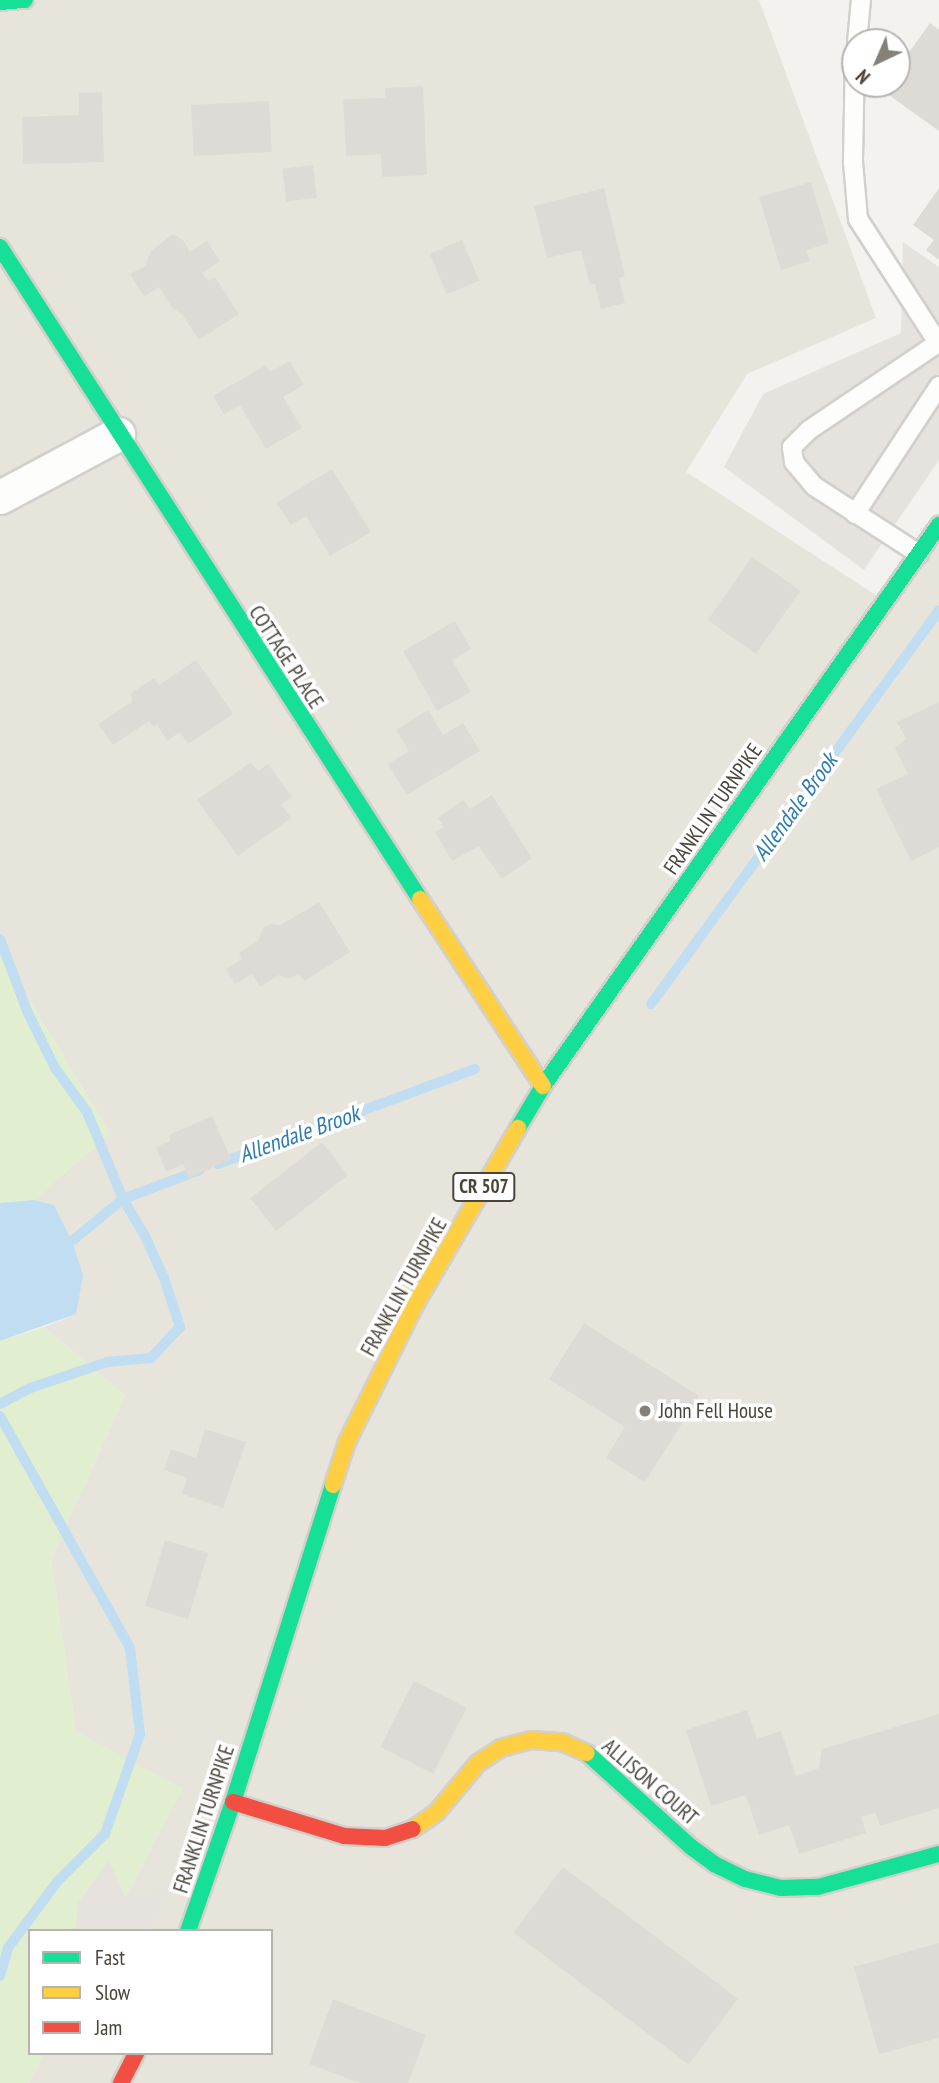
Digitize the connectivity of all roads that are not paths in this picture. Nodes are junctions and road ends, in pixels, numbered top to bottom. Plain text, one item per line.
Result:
1 (25, 0) edge
2 (861, 0) edge
3 (0, 2) edge
4 (858, 28) edge
5 (854, 98) edge
6 (0, 247) edge
7 (939, 344) edge
8 (939, 386) edge
9 (118, 434) junction
10 (0, 497) edge
11 (855, 514) junction
12 (939, 525) edge
13 (919, 554) junction
14 (543, 1086) junction
15 (233, 1802) junction
16 (939, 1854) edge
17 (189, 1929) edge
18 (135, 2055) edge
19 (121, 2083) edge

1 - 3 street
2 - 4 lane
5 - 7 lane
6 - 9 street, COTTAGE PLACE
7 - 11 lane
8 - 11 lane
9 - 10 street
9 - 14 street, COTTAGE PLACE
11 - 13 lane
12 - 13 street, FRANKLIN TURNPIKE / CR 507
13 - 14 street, FRANKLIN TURNPIKE / CR 507
14 - 15 street, FRANKLIN TURNPIKE / CR 507
15 - 16 street, ALLISON COURT
15 - 17 street, FRANKLIN TURNPIKE / CR 507
18 - 19 street

